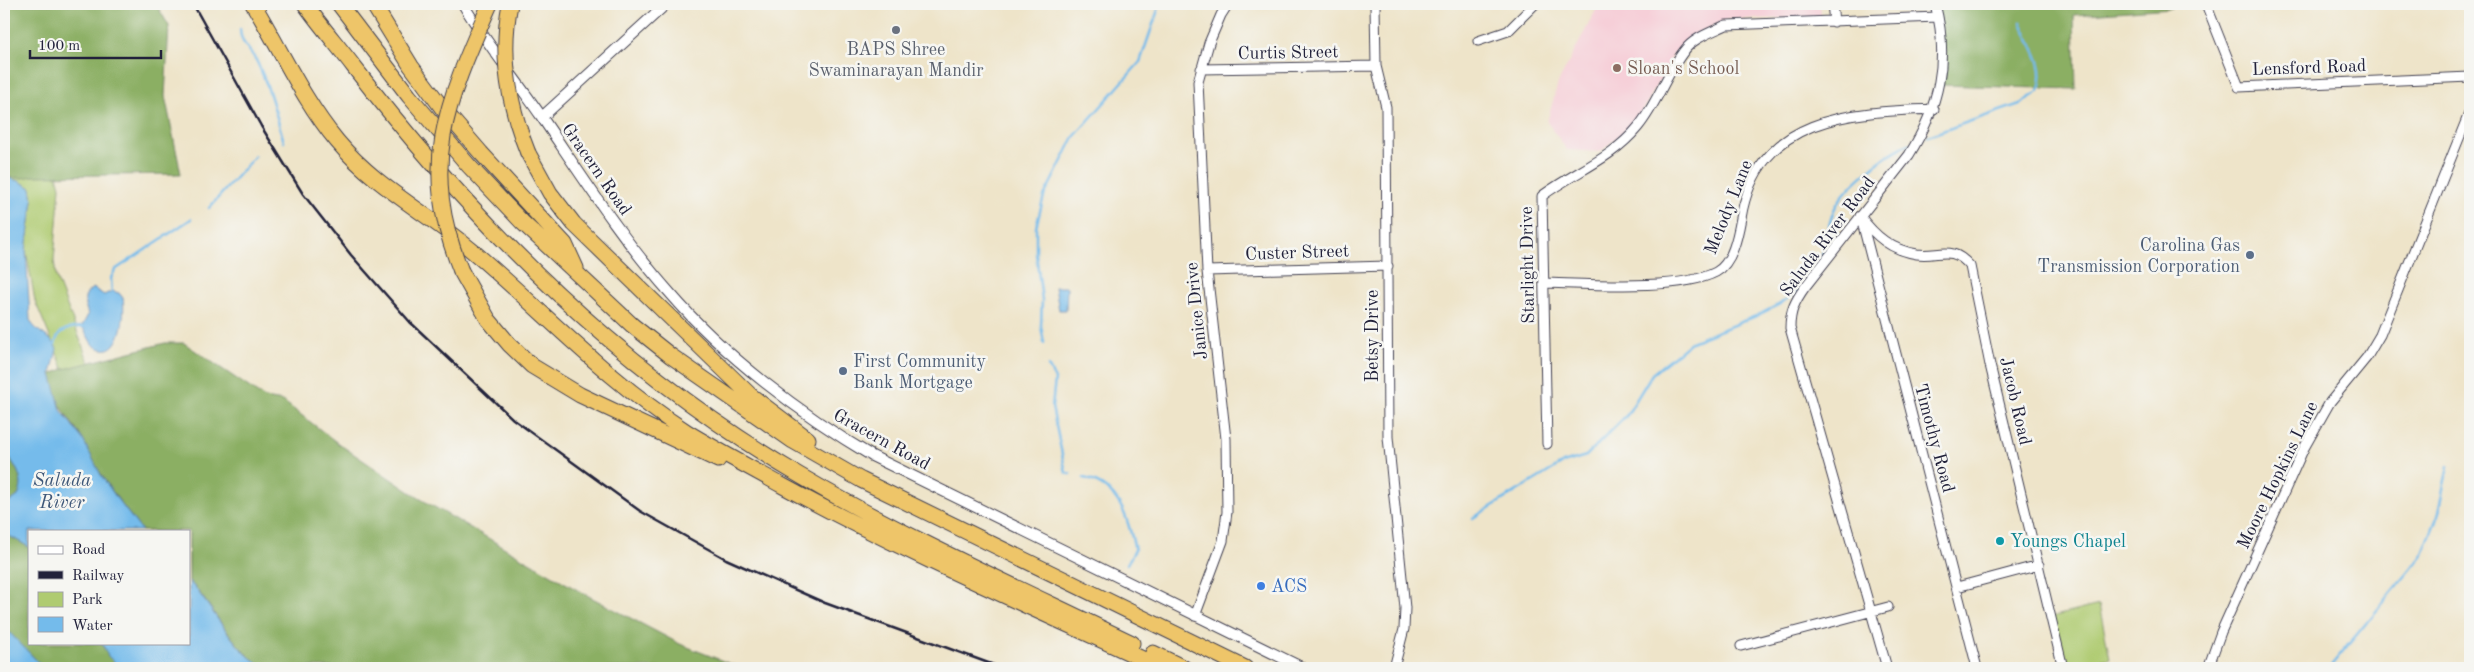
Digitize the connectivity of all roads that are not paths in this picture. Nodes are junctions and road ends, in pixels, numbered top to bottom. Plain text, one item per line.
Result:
1 (253, 4) edge
2 (305, 4) edge
3 (339, 4) edge
4 (373, 4) edge
5 (463, 4) edge
6 (490, 4) edge
7 (510, 4) edge
8 (666, 4) edge
9 (1228, 4) edge
10 (1375, 4) edge
11 (1535, 4) edge
12 (1832, 4) edge
13 (1935, 4) edge
14 (2206, 4) edge
15 (1938, 17) junction
16 (1834, 22) junction
17 (1478, 41) dead end
18 (1376, 66) junction
19 (1201, 69) junction
20 (2470, 77) edge
21 (1934, 109) junction
22 (2470, 111) edge
23 (542, 117) junction
24 (1860, 216) junction
25 (1388, 266) junction
26 (1207, 271) junction
27 (579, 274) junction
28 (1544, 283) junction
29 (1547, 444) dead end
30 (861, 480) junction
31 (842, 519) junction
32 (2039, 565) junction
33 (1956, 587) junction
34 (1888, 607) dead end
35 (1870, 612) junction
36 (1195, 616) junction
37 (1741, 646) dead end
38 (1162, 668) edge
39 (1184, 668) edge
40 (1245, 668) edge
41 (1303, 668) edge
42 (1394, 668) edge
43 (1887, 668) edge
44 (1977, 668) edge
45 (2063, 668) edge
46 (2208, 668) edge

1 - 31 highway
2 - 39 highway
3 - 27 highway
4 - 27 highway
5 - 23 street, Gracern Road
6 - 31 highway, bridge
7 - 30 highway, bridge
8 - 23 street
9 - 19 street, Janice Drive
10 - 18 street, Betsy Drive
11 - 17 street
12 - 16 street
13 - 15 street, Saluda River Road
14 - 20 street, Lensford Road
15 - 16 street, Starlight Drive
15 - 21 street, Saluda River Road
16 - 28 street, Starlight Drive
18 - 19 street, Curtis Street
18 - 25 street, Betsy Drive
19 - 26 street, Janice Drive
21 - 24 street, Saluda River Road
21 - 28 street, Melody Lane
22 - 46 street, Moore Hopkins Lane
23 - 36 street, Gracern Road
24 - 32 street, Jacob Road
24 - 33 street, Timothy Road
24 - 35 street, Saluda River Road
25 - 26 street, Custer Street
25 - 42 street, Betsy Drive
26 - 36 street, Janice Drive
27 - 30 highway
28 - 29 street, Starlight Drive
30 - 40 highway
31 - 38 highway
32 - 33 street
32 - 45 street, Jacob Road
33 - 44 street, Timothy Road
34 - 35 street
35 - 37 street
35 - 43 street, Saluda River Road
36 - 41 street, Gracern Road

